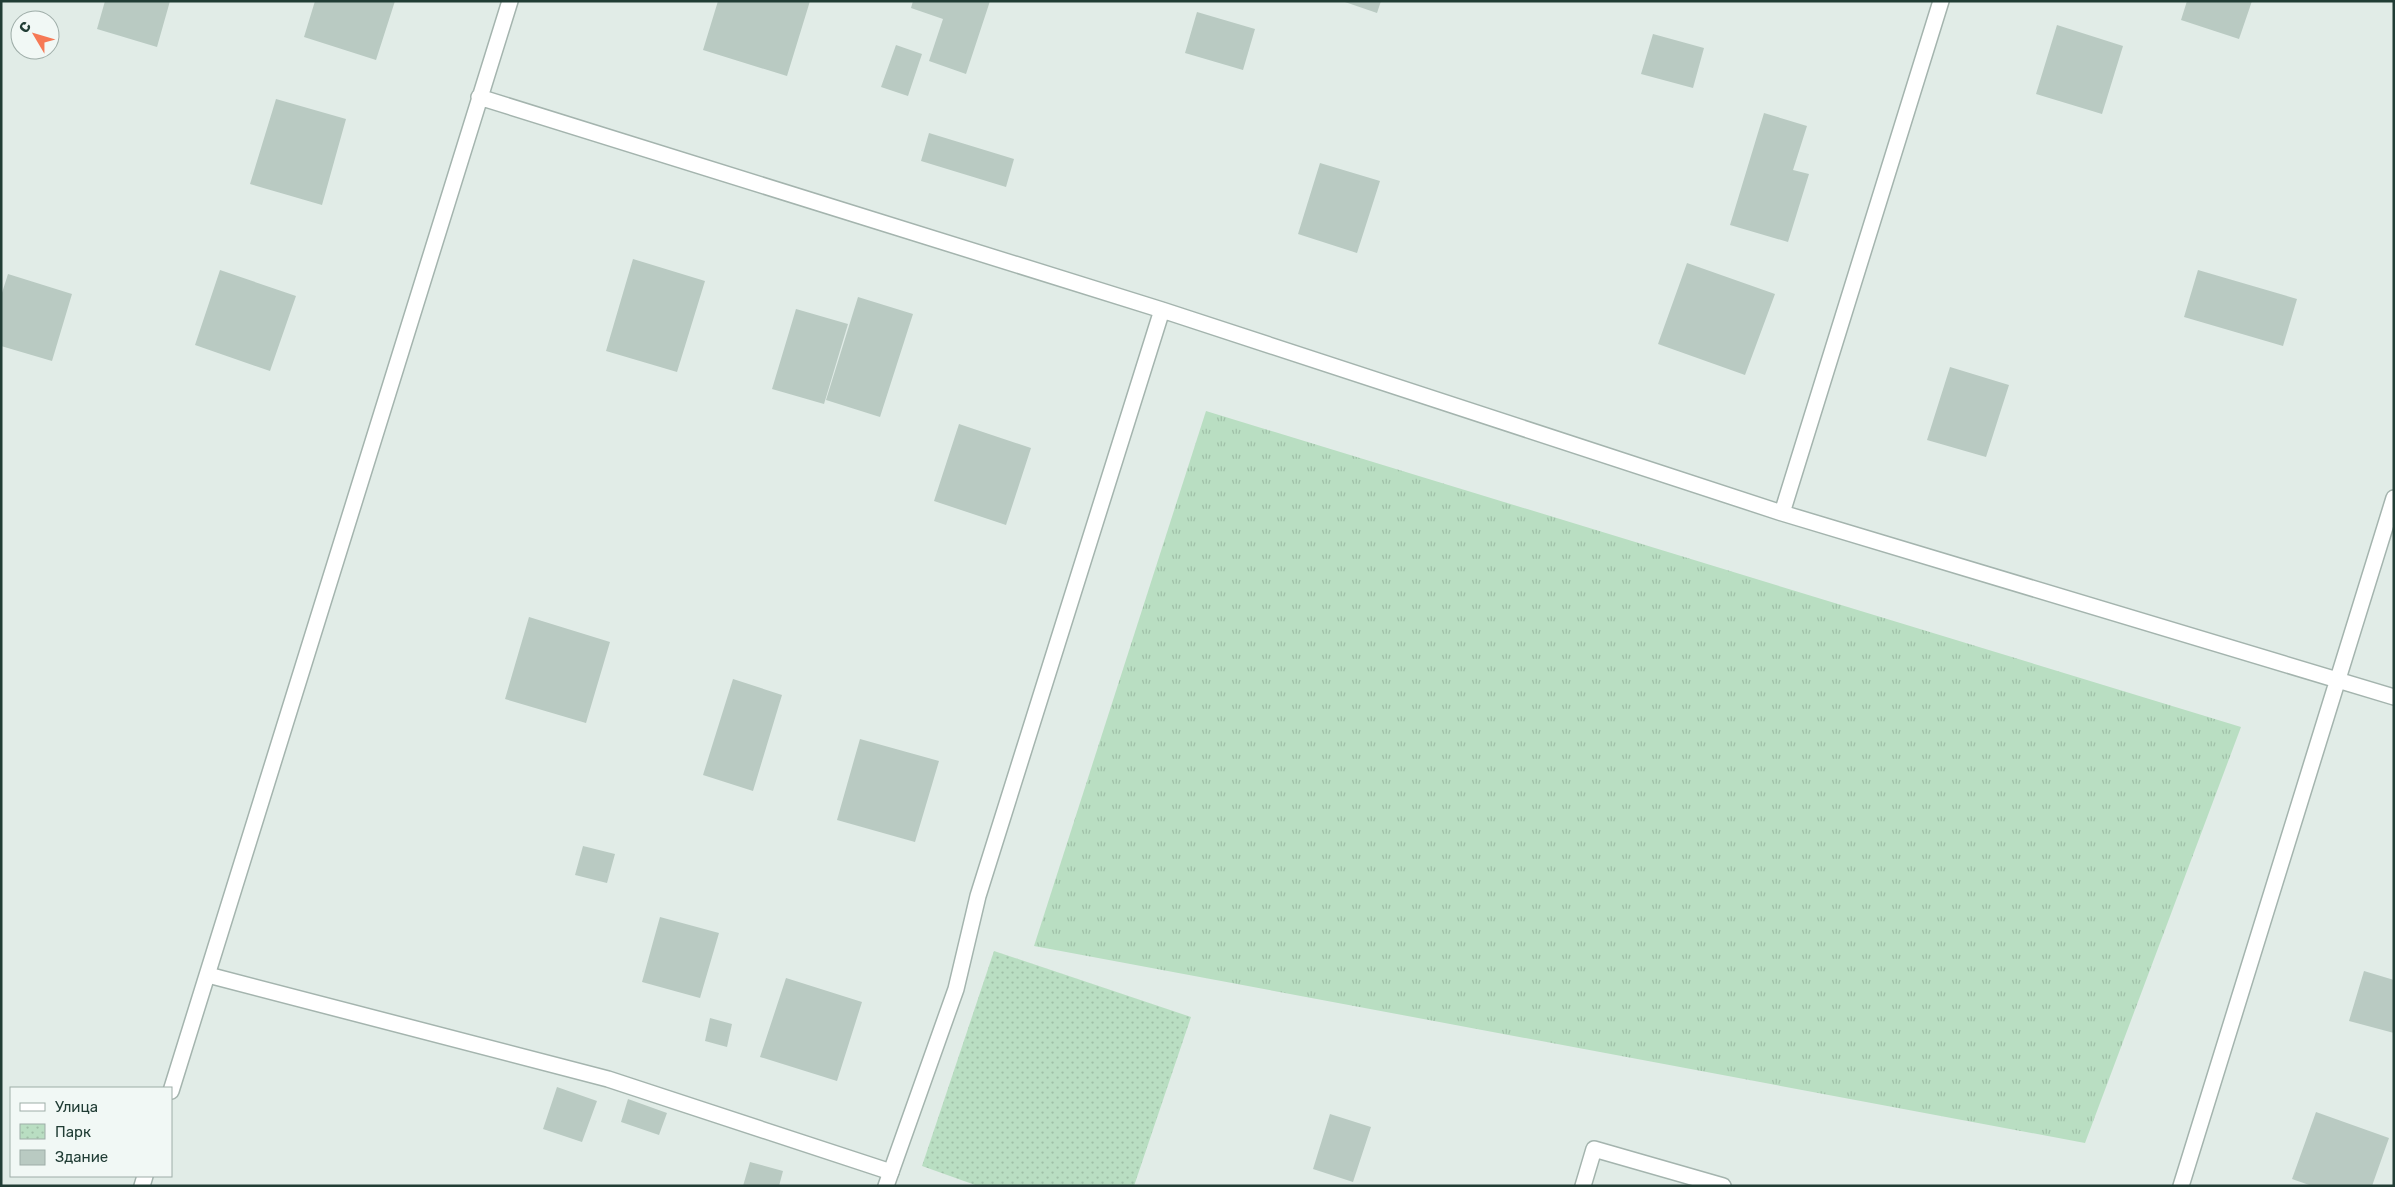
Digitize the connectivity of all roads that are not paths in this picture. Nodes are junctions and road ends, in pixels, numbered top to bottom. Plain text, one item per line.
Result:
1 (510, 1) edge
2 (1940, 1) edge
3 (479, 97) junction
4 (1162, 310) junction
5 (2394, 498) edge
6 (1782, 513) junction
7 (2337, 679) junction
8 (2394, 697) edge
9 (208, 975) junction
10 (172, 1088) edge
11 (889, 1179) edge
12 (1583, 1186) edge
13 (1723, 1186) edge
14 (2181, 1186) edge

1 - 3 street
2 - 6 street
3 - 4 street
3 - 9 street
4 - 6 street
4 - 11 street
5 - 7 street
6 - 7 street
7 - 8 street
7 - 14 street
9 - 10 street
9 - 11 street
12 - 13 street

